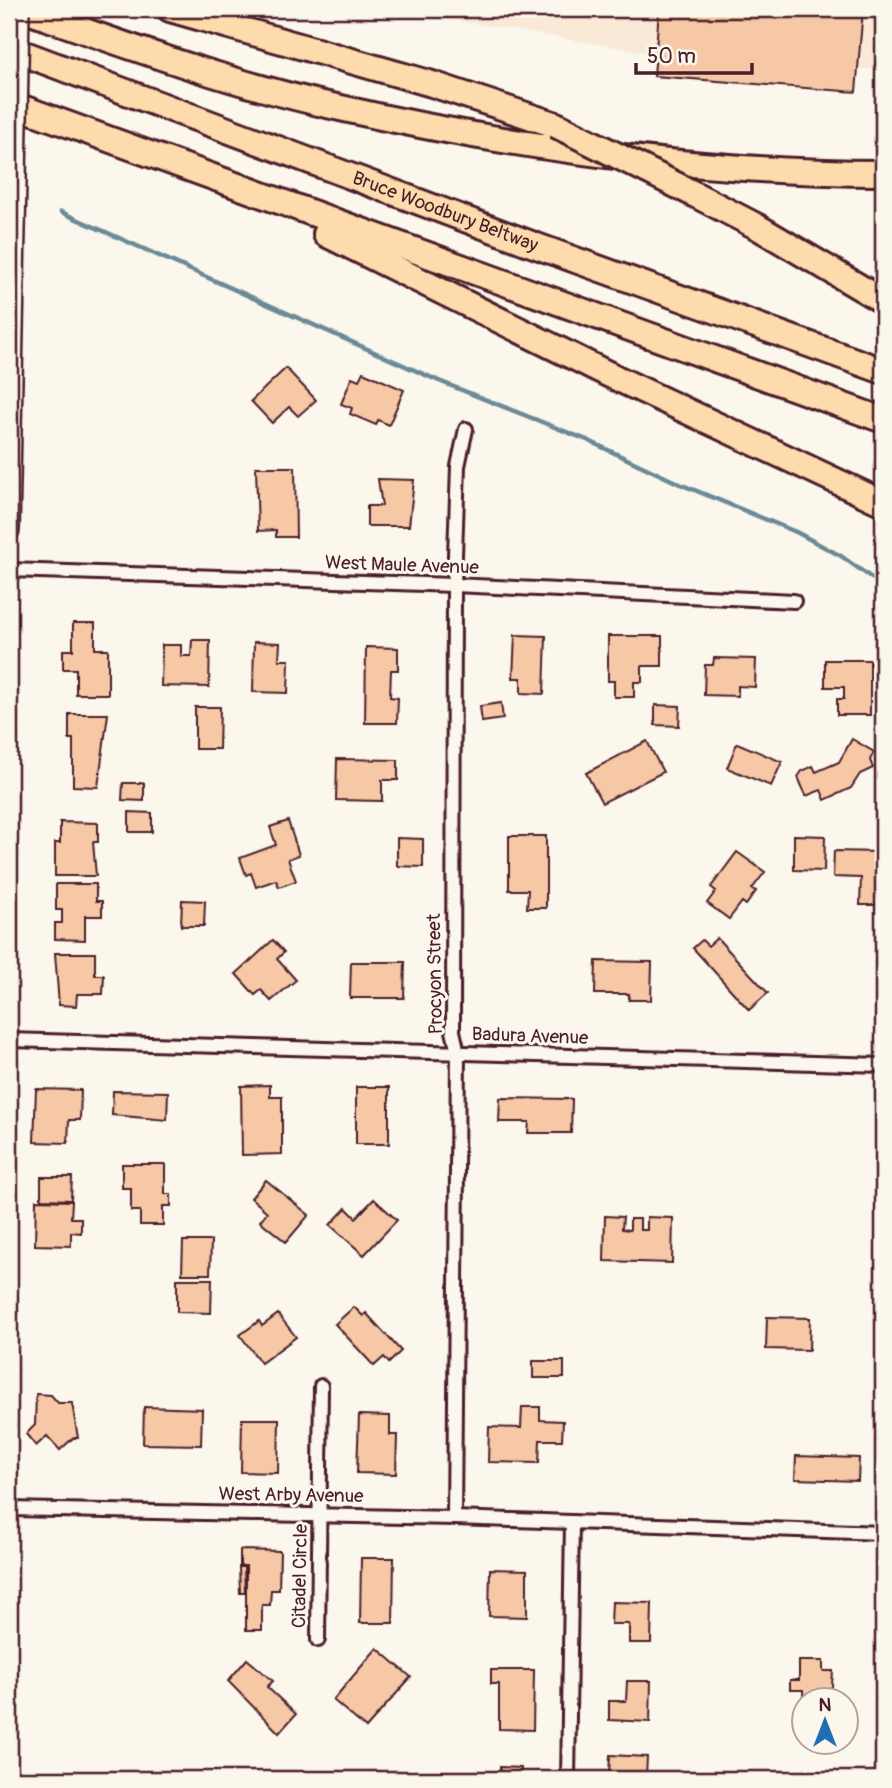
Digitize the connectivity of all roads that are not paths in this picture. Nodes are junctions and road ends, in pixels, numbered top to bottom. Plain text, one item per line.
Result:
1 (20, 9) edge
2 (170, 9) edge
3 (9, 48) edge
4 (9, 103) edge
5 (883, 158) edge
6 (687, 162) junction
7 (883, 173) edge
8 (233, 187) junction
9 (883, 300) edge
10 (883, 371) edge
11 (883, 420) edge
12 (466, 429) dead end
13 (883, 503) edge
14 (9, 530) edge
15 (9, 570) edge
16 (454, 585) junction
17 (794, 601) dead end
18 (9, 1040) edge
19 (458, 1053) junction
20 (883, 1065) edge
21 (321, 1386) dead end
22 (9, 1509) edge
23 (319, 1515) junction
24 (454, 1518) junction
25 (572, 1522) junction
26 (883, 1533) edge
27 (318, 1640) dead end
28 (568, 1779) edge

1 - 6 highway
1 - 14 main road, bridge
2 - 9 highway, bridge
3 - 10 highway, Bruce Woodbury Beltway
4 - 8 highway
5 - 6 highway
6 - 7 highway
8 - 11 highway
8 - 13 highway
12 - 16 street, Procyon Street
15 - 16 street, West Maule Avenue
16 - 17 street, West Maule Avenue
16 - 19 street, Procyon Street
18 - 19 street, Badura Avenue
19 - 20 street, Badura Avenue
19 - 24 street, Procyon Street
21 - 23 street, Citadel Circle
22 - 23 street, West Arby Avenue
23 - 24 street, West Arby Avenue
23 - 27 street, Citadel Circle
24 - 25 street, West Arby Avenue
25 - 26 street, West Arby Avenue
25 - 28 street

